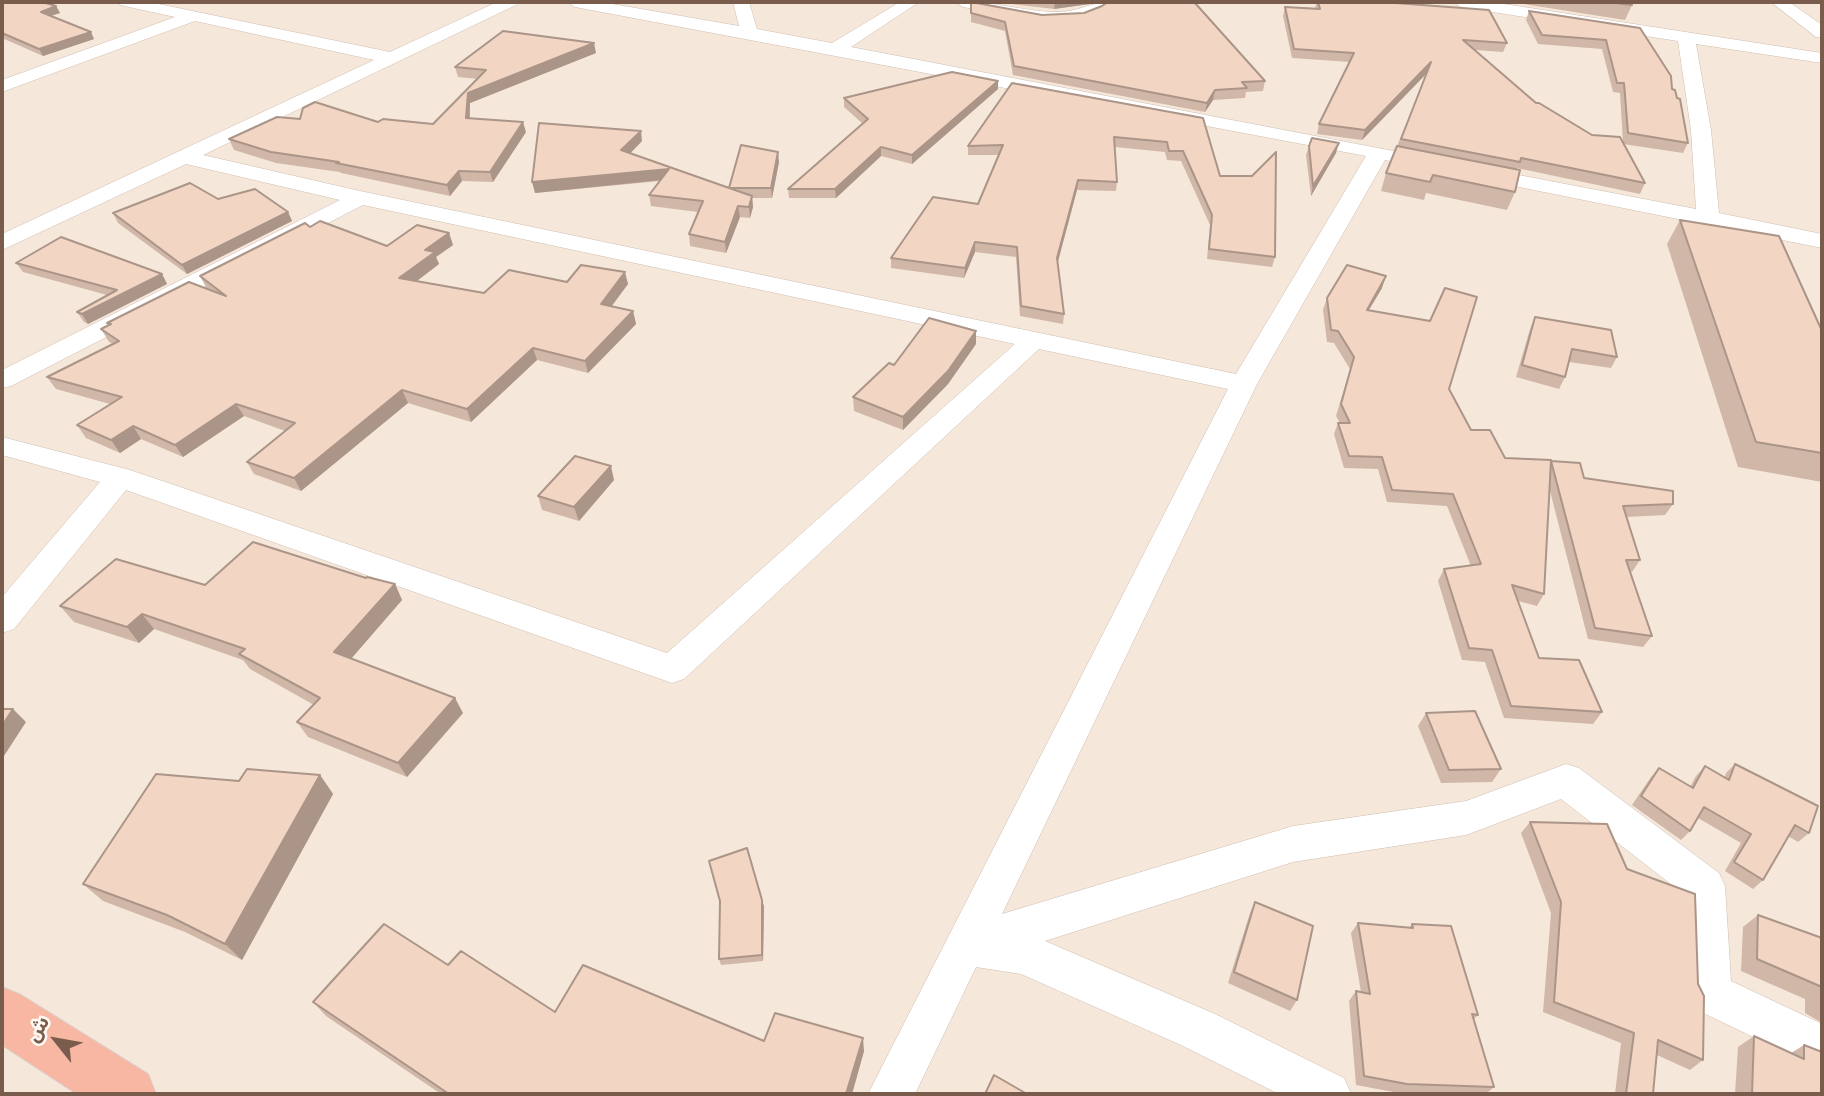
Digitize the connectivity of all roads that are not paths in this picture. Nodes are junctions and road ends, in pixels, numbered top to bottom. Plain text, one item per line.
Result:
1 (126, 2) edge
2 (510, 2) edge
3 (575, 2) edge
4 (741, 2) edge
5 (911, 2) edge
6 (962, 2) edge
7 (1105, 2) edge
8 (1461, 2) edge
9 (1779, 2) edge
10 (194, 16) junction
11 (749, 33) junction
12 (1822, 33) edge
13 (1686, 35) junction
14 (836, 48) junction
15 (392, 58) junction
16 (1822, 58) edge
17 (2, 86) edge
18 (1379, 152) junction
19 (184, 157) junction
20 (360, 198) junction
21 (1708, 218) junction
22 (1822, 241) edge
23 (2, 243) edge
24 (1034, 340) junction
25 (2, 380) edge
26 (1244, 384) junction
27 (2, 446) edge
28 (120, 477) junction
29 (2, 620) edge
30 (965, 946) junction
31 (2, 1014) edge
32 (1822, 1047) edge
33 (128, 1094) edge
34 (891, 1094) edge
35 (1328, 1094) edge

1 - 10 street
2 - 15 street
3 - 11 street
4 - 11 street
5 - 14 street
6 - 7 street
8 - 13 street
9 - 12 street
10 - 15 street
10 - 17 street
11 - 14 street
13 - 16 street
13 - 21 street
14 - 18 street
15 - 19 street
18 - 21 street
18 - 26 street
19 - 20 street
19 - 23 street
20 - 24 street
20 - 25 street
21 - 22 street
24 - 26 street
24 - 28 street
26 - 30 street
27 - 28 street
28 - 29 street
30 - 32 street
30 - 34 street
30 - 35 street
31 - 33 highway

